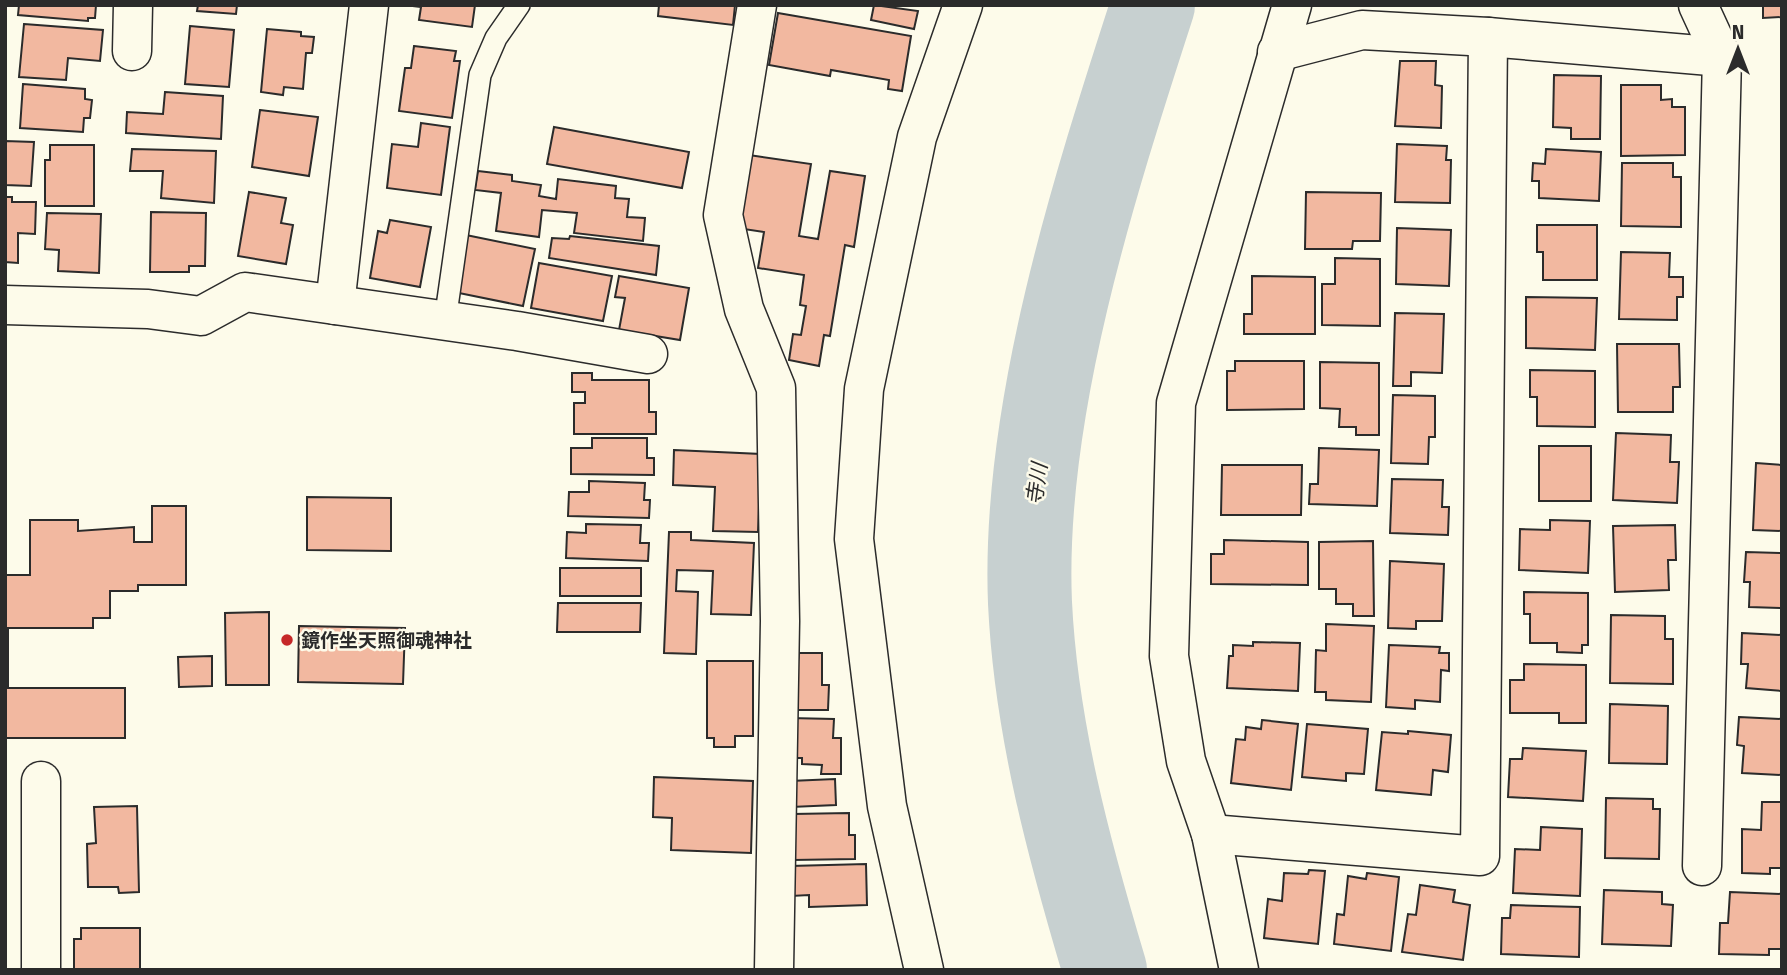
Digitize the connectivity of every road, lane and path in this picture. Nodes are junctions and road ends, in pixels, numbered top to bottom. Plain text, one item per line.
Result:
1 (133, 5) edge
2 (369, 5) edge
3 (519, 5) edge
4 (757, 5) edge
5 (963, 5) edge
6 (1292, 5) edge
7 (1698, 5) edge
8 (1488, 37) junction
9 (132, 51) dead end
10 (1277, 52) junction
11 (1722, 57) junction
12 (5, 305) edge
13 (335, 305) junction
14 (445, 321) junction
15 (648, 354) dead end
16 (41, 780) dead end
17 (1211, 834) junction
18 (1702, 866) dead end
19 (41, 970) edge
20 (774, 970) edge
21 (924, 970) edge
22 (1239, 970) edge

1 - 9 street
2 - 13 street
3 - 14 lane
4 - 20 street
5 - 21 street
6 - 10 street
7 - 11 street
8 - 10 street
8 - 11 street
8 - 17 street
10 - 17 street
11 - 18 street
12 - 13 street
13 - 14 street
14 - 15 street
16 - 19 street
17 - 22 street

